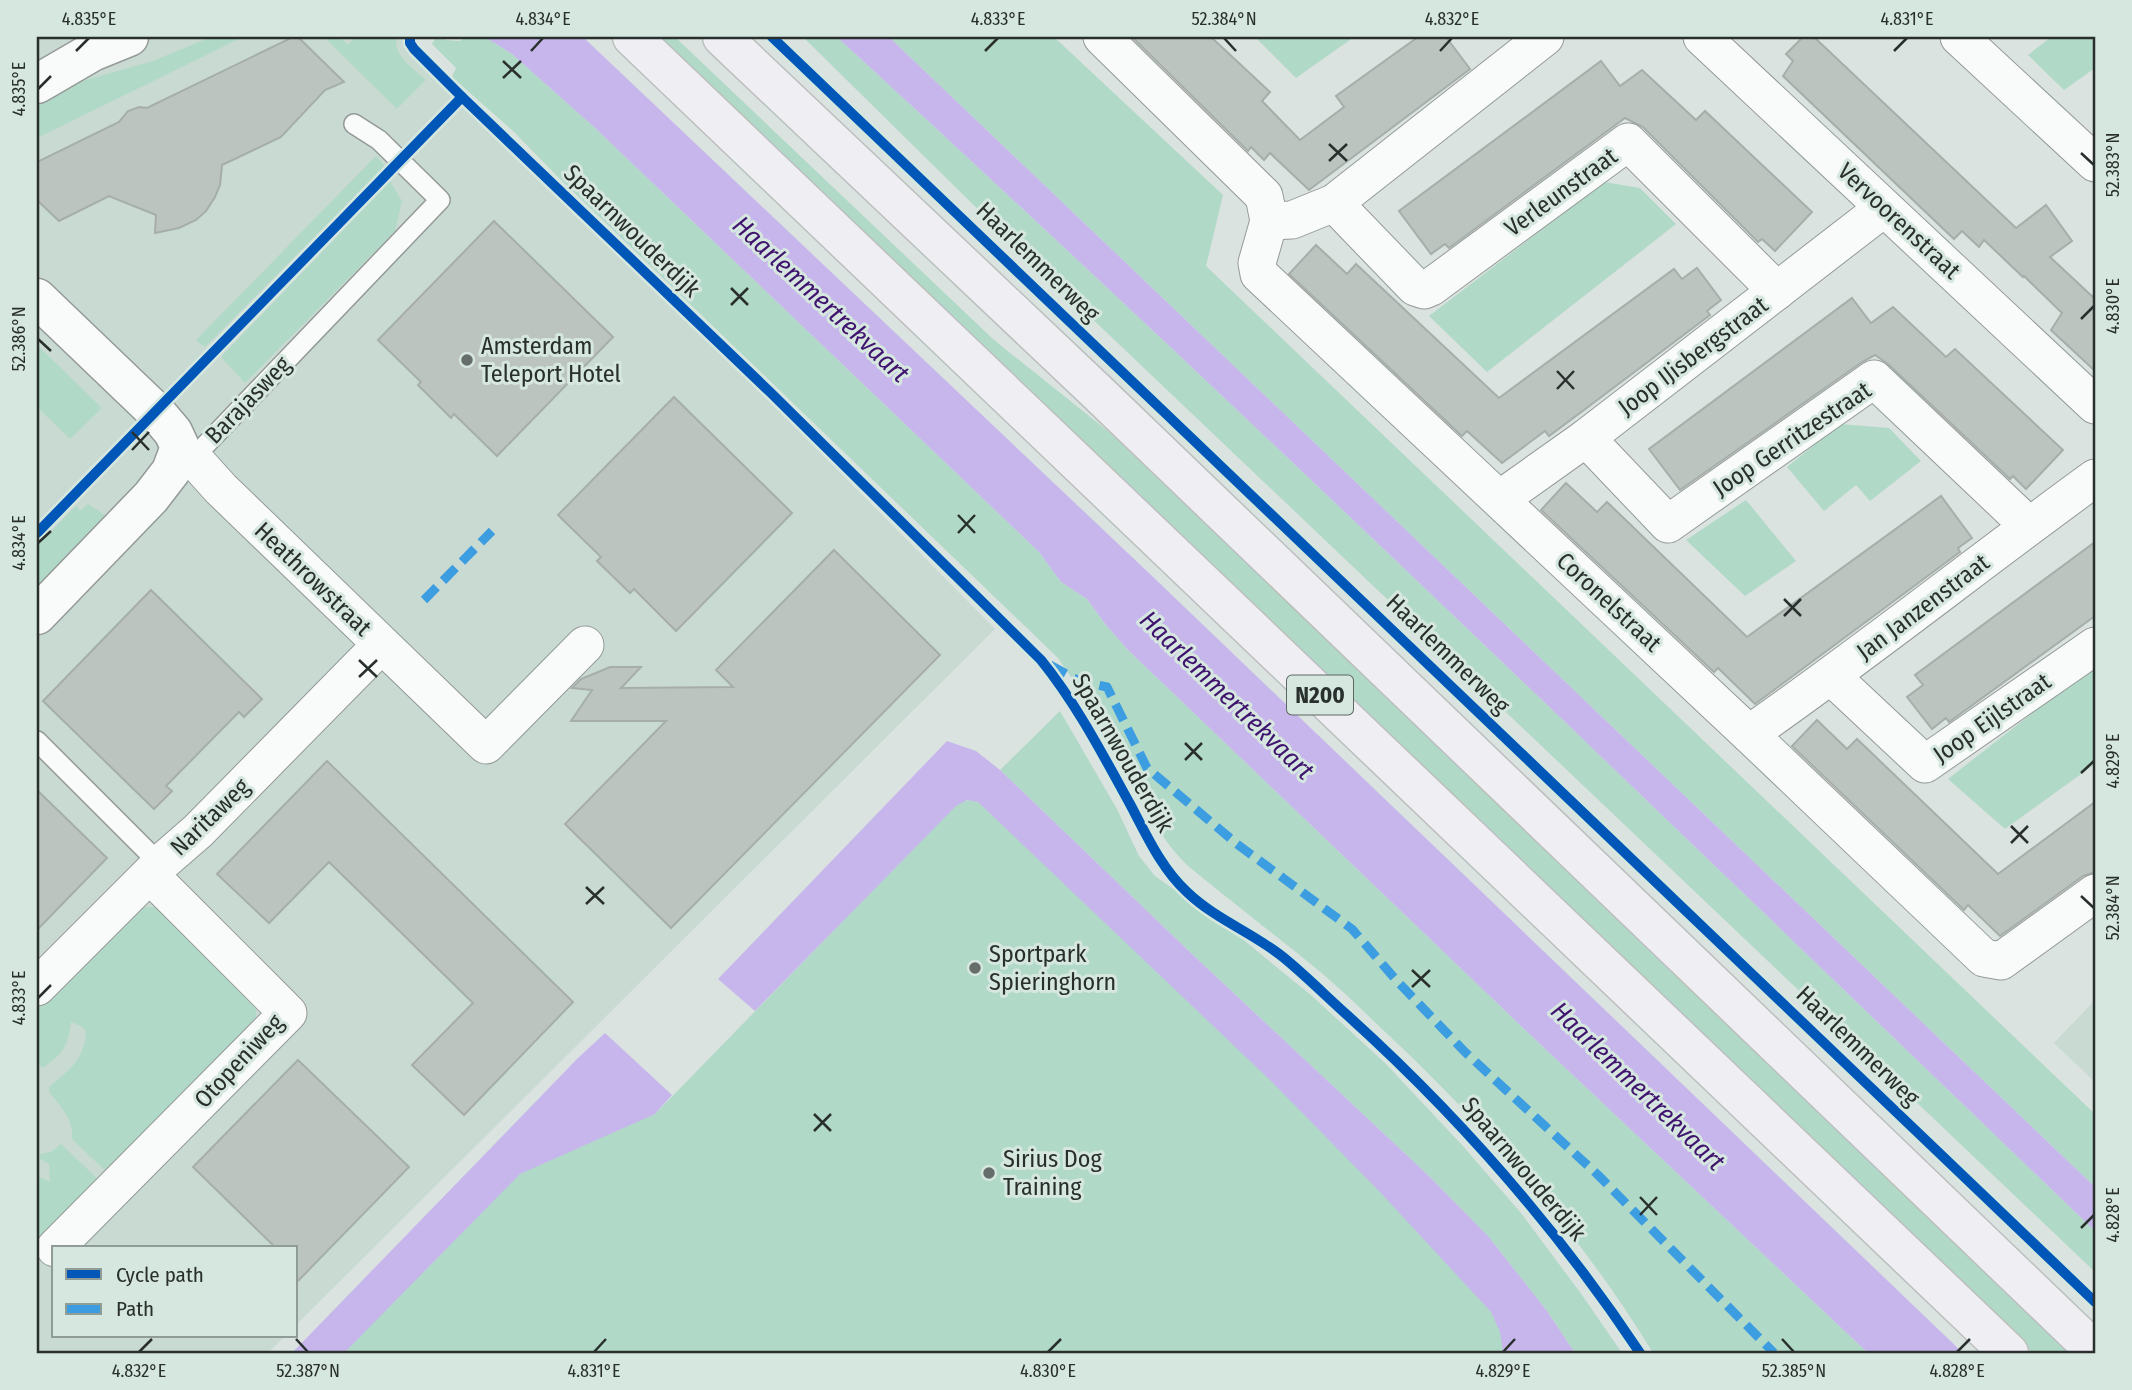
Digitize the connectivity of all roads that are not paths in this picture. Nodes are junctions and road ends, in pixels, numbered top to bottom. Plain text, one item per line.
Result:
1 (129, 37) edge
2 (632, 37) edge
3 (722, 37) edge
4 (1102, 37) edge
5 (1702, 37) edge
6 (1959, 37) edge
7 (1535, 39) edge
8 (37, 84) edge
9 (354, 124) dead end
10 (2095, 163) edge
11 (1334, 203) junction
12 (1884, 208) junction
13 (1269, 221) junction
14 (1777, 291) junction
15 (37, 298) edge
16 (2095, 405) edge
17 (1586, 438) junction
18 (187, 453) junction
19 (2095, 478) edge
20 (1500, 499) junction
21 (2029, 526) junction
22 (37, 615) edge
23 (381, 645) junction
24 (585, 645) dead end
25 (2095, 646) edge
26 (1831, 677) junction
27 (1749, 734) junction
28 (37, 741) edge
29 (155, 869) junction
30 (2095, 893) edge
31 (37, 987) edge
32 (58, 1246) edge
33 (52, 1252) edge
34 (37, 1266) edge
35 (2095, 1351) edge
36 (2009, 1353) edge

1 - 8 street
2 - 36 main road, N200
3 - 35 main road, N200
4 - 13 street
5 - 12 street, Vervoorenstraat
6 - 10 street
7 - 11 street
9 - 18 lane, Barajasweg
11 - 13 street
11 - 14 street, Verleunstraat
12 - 14 street, Joop IJisbergstraat
12 - 16 street, Vervoorenstraat
13 - 20 street, Coronelstraat
14 - 17 street, Joop IJisbergstraat
15 - 18 street
17 - 20 street, Joop IJisbergstraat
17 - 21 street, Joop Gerritzestraat
18 - 22 street, Barajasweg
18 - 23 street, Heathrowstraat
19 - 21 street, Jan Janzenstraat
20 - 27 street, Coronelstraat
21 - 26 street, Jan Janzenstraat
23 - 24 street, Heathrowstraat
23 - 29 street, Naritaweg
25 - 26 street, Joop Eijlstraat
26 - 27 street, Jan Janzenstraat
27 - 30 street, Coronelstraat
28 - 29 lane
29 - 31 street, Naritaweg
29 - 32 street, Otopeniweg
33 - 34 street, Otopeniweg

